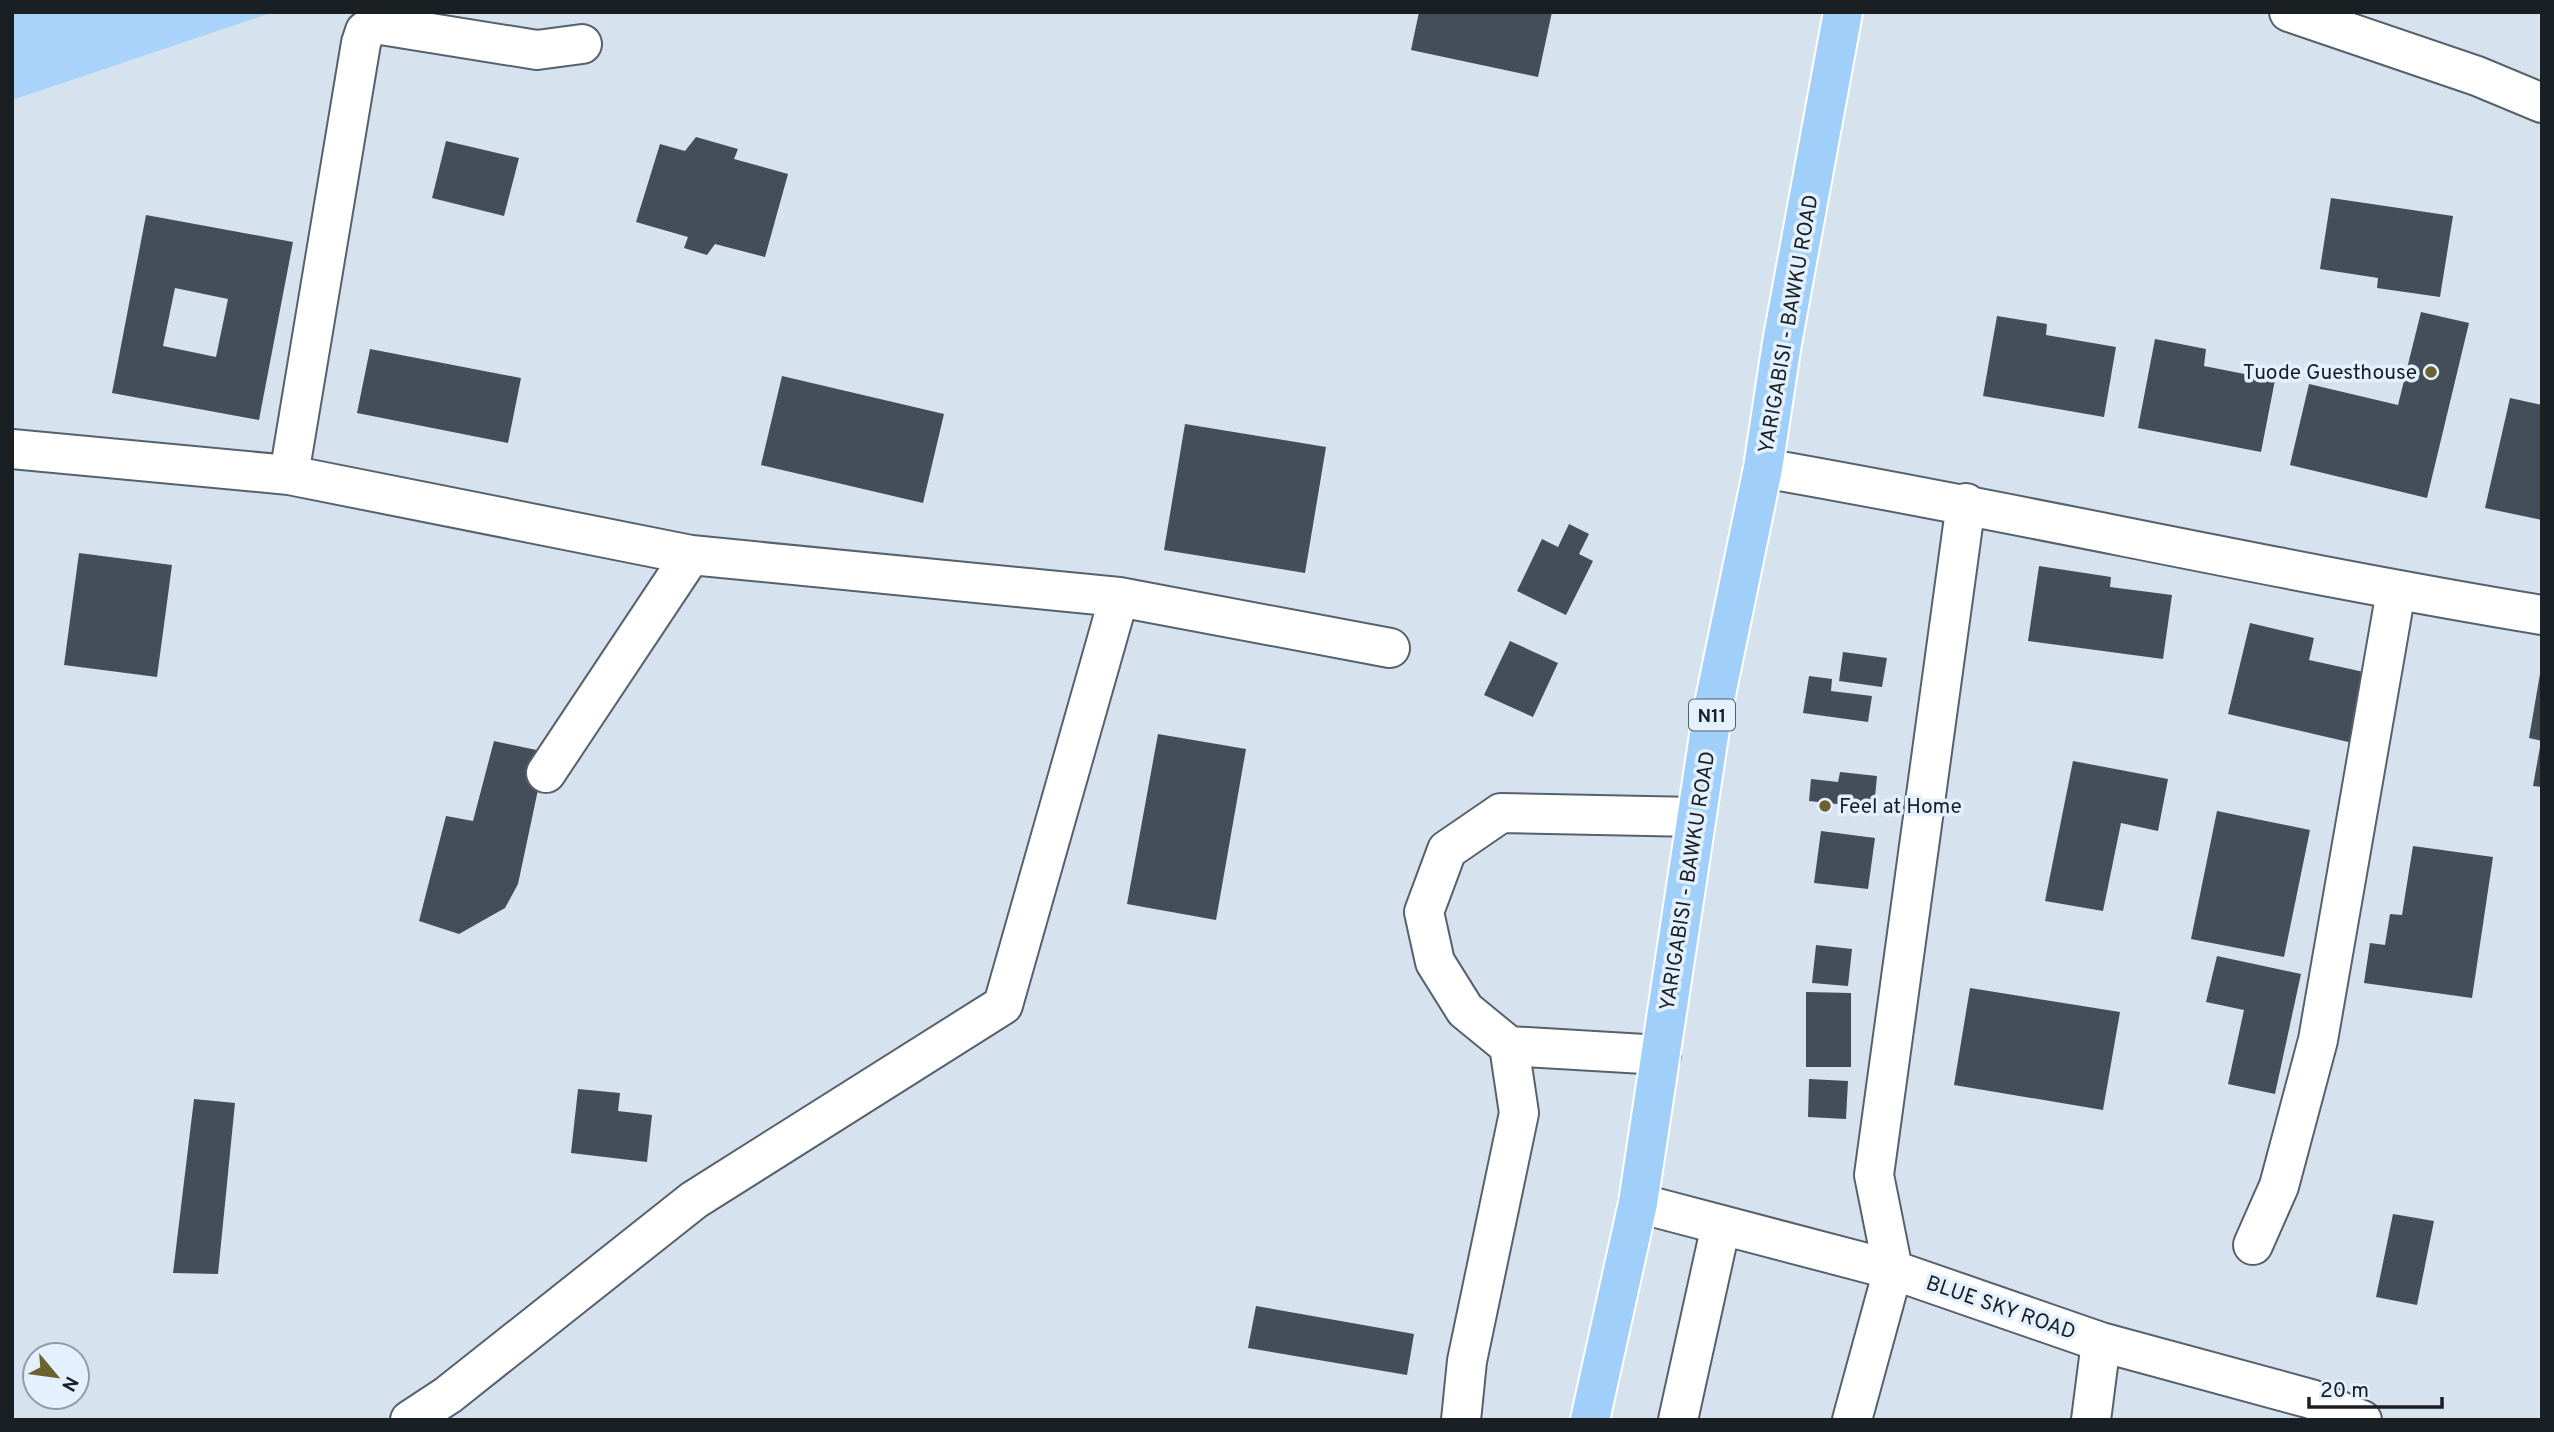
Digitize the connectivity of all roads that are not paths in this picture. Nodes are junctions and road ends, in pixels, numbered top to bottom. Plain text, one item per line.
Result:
1 (1843, 12) edge
2 (2289, 12) edge
3 (582, 44) dead end
4 (2542, 103) edge
5 (12, 449) edge
6 (1763, 468) junction
7 (289, 475) junction
8 (1966, 503) junction
9 (691, 555) junction
10 (2396, 591) junction
11 (1119, 597) junction
12 (2542, 615) edge
13 (1390, 648) dead end
14 (546, 773) dead end
15 (1696, 817) junction
16 (1509, 1046) junction
17 (1661, 1055) junction
18 (1638, 1203) junction
19 (1721, 1224) junction
20 (2253, 1245) dead end
21 (1893, 1270) junction
22 (2101, 1342) junction
23 (410, 1420) edge
24 (1461, 1420) edge
25 (1590, 1420) edge
26 (1678, 1420) edge
27 (1852, 1420) edge
28 (2091, 1420) edge
29 (2362, 1420) edge

1 - 6 highway, YARIGABISI - BAWKU ROAD / N11
2 - 4 street
3 - 7 street
5 - 7 street
6 - 8 street
6 - 15 highway, YARIGABISI - BAWKU ROAD / N11
7 - 9 street
8 - 10 street
8 - 21 street
9 - 11 street
9 - 14 street
10 - 12 street
10 - 20 street
11 - 13 street
11 - 23 street
15 - 16 street
15 - 17 highway, YARIGABISI - BAWKU ROAD / N11
16 - 17 street
16 - 24 street
17 - 18 highway, YARIGABISI - BAWKU ROAD / N11
18 - 19 street, BLUE SKY ROAD
18 - 25 highway, YARIGABISI - BAWKU ROAD / N11
19 - 21 street, BLUE SKY ROAD
19 - 26 street
21 - 22 street, BLUE SKY ROAD
21 - 27 street
22 - 28 street
22 - 29 street, BLUE SKY ROAD

